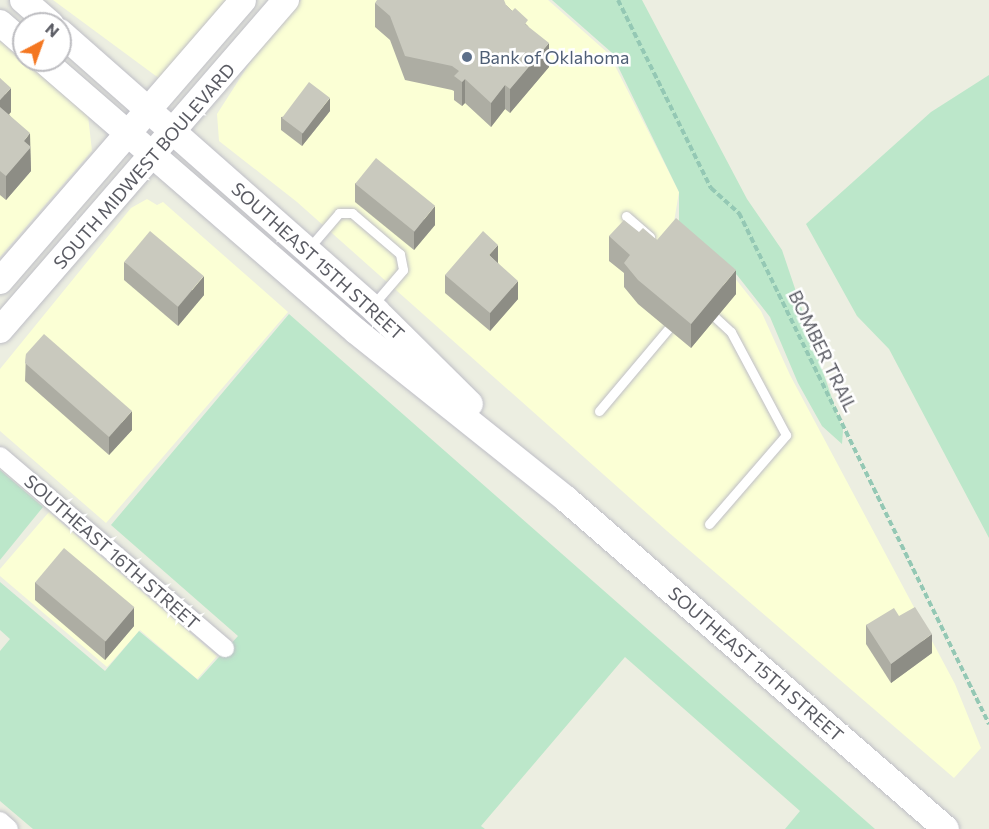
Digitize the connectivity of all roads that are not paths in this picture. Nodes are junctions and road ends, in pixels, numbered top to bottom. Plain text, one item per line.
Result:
1 (23, 0) edge
2 (243, 0) edge
3 (286, 0) edge
4 (37, 12) edge
5 (0, 23) edge
6 (12, 34) edge
7 (72, 43) edge
8 (57, 72) edge
9 (149, 110) junction
10 (173, 131) junction
11 (128, 135) junction
12 (153, 156) junction
13 (626, 216) dead end
14 (660, 246) edge
15 (307, 249) junction
16 (0, 281) edge
17 (372, 307) junction
18 (716, 318) dead end
19 (668, 329) dead end
20 (0, 330) edge
21 (599, 411) dead end
22 (0, 456) edge
23 (566, 499) junction
24 (709, 524) dead end
25 (225, 648) dead end
26 (0, 821) edge
27 (9, 829) edge
28 (946, 829) edge

1 - 4 main road
2 - 9 main road, SOUTH MIDWEST BOULEVARD
3 - 10 main road, SOUTH MIDWEST BOULEVARD
5 - 6 main road
7 - 9 main road, SOUTHEAST 15TH STREET
8 - 11 main road, SOUTHEAST 15TH STREET
9 - 10 main road, SOUTHEAST 15TH STREET
9 - 11 main road, SOUTH MIDWEST BOULEVARD
10 - 12 main road, SOUTH MIDWEST BOULEVARD
10 - 15 main road, SOUTHEAST 15TH STREET
11 - 12 main road, SOUTHEAST 15TH STREET
11 - 16 main road, SOUTH MIDWEST BOULEVARD
12 - 20 main road, SOUTH MIDWEST BOULEVARD
12 - 23 main road, SOUTHEAST 15TH STREET
13 - 14 lane
15 - 17 main road, SOUTHEAST 15TH STREET
15 - 17 lane
17 - 23 main road, SOUTHEAST 15TH STREET
18 - 24 lane
19 - 21 lane
22 - 25 street, SOUTHEAST 16TH STREET
23 - 28 main road, SOUTHEAST 15TH STREET
26 - 27 street

